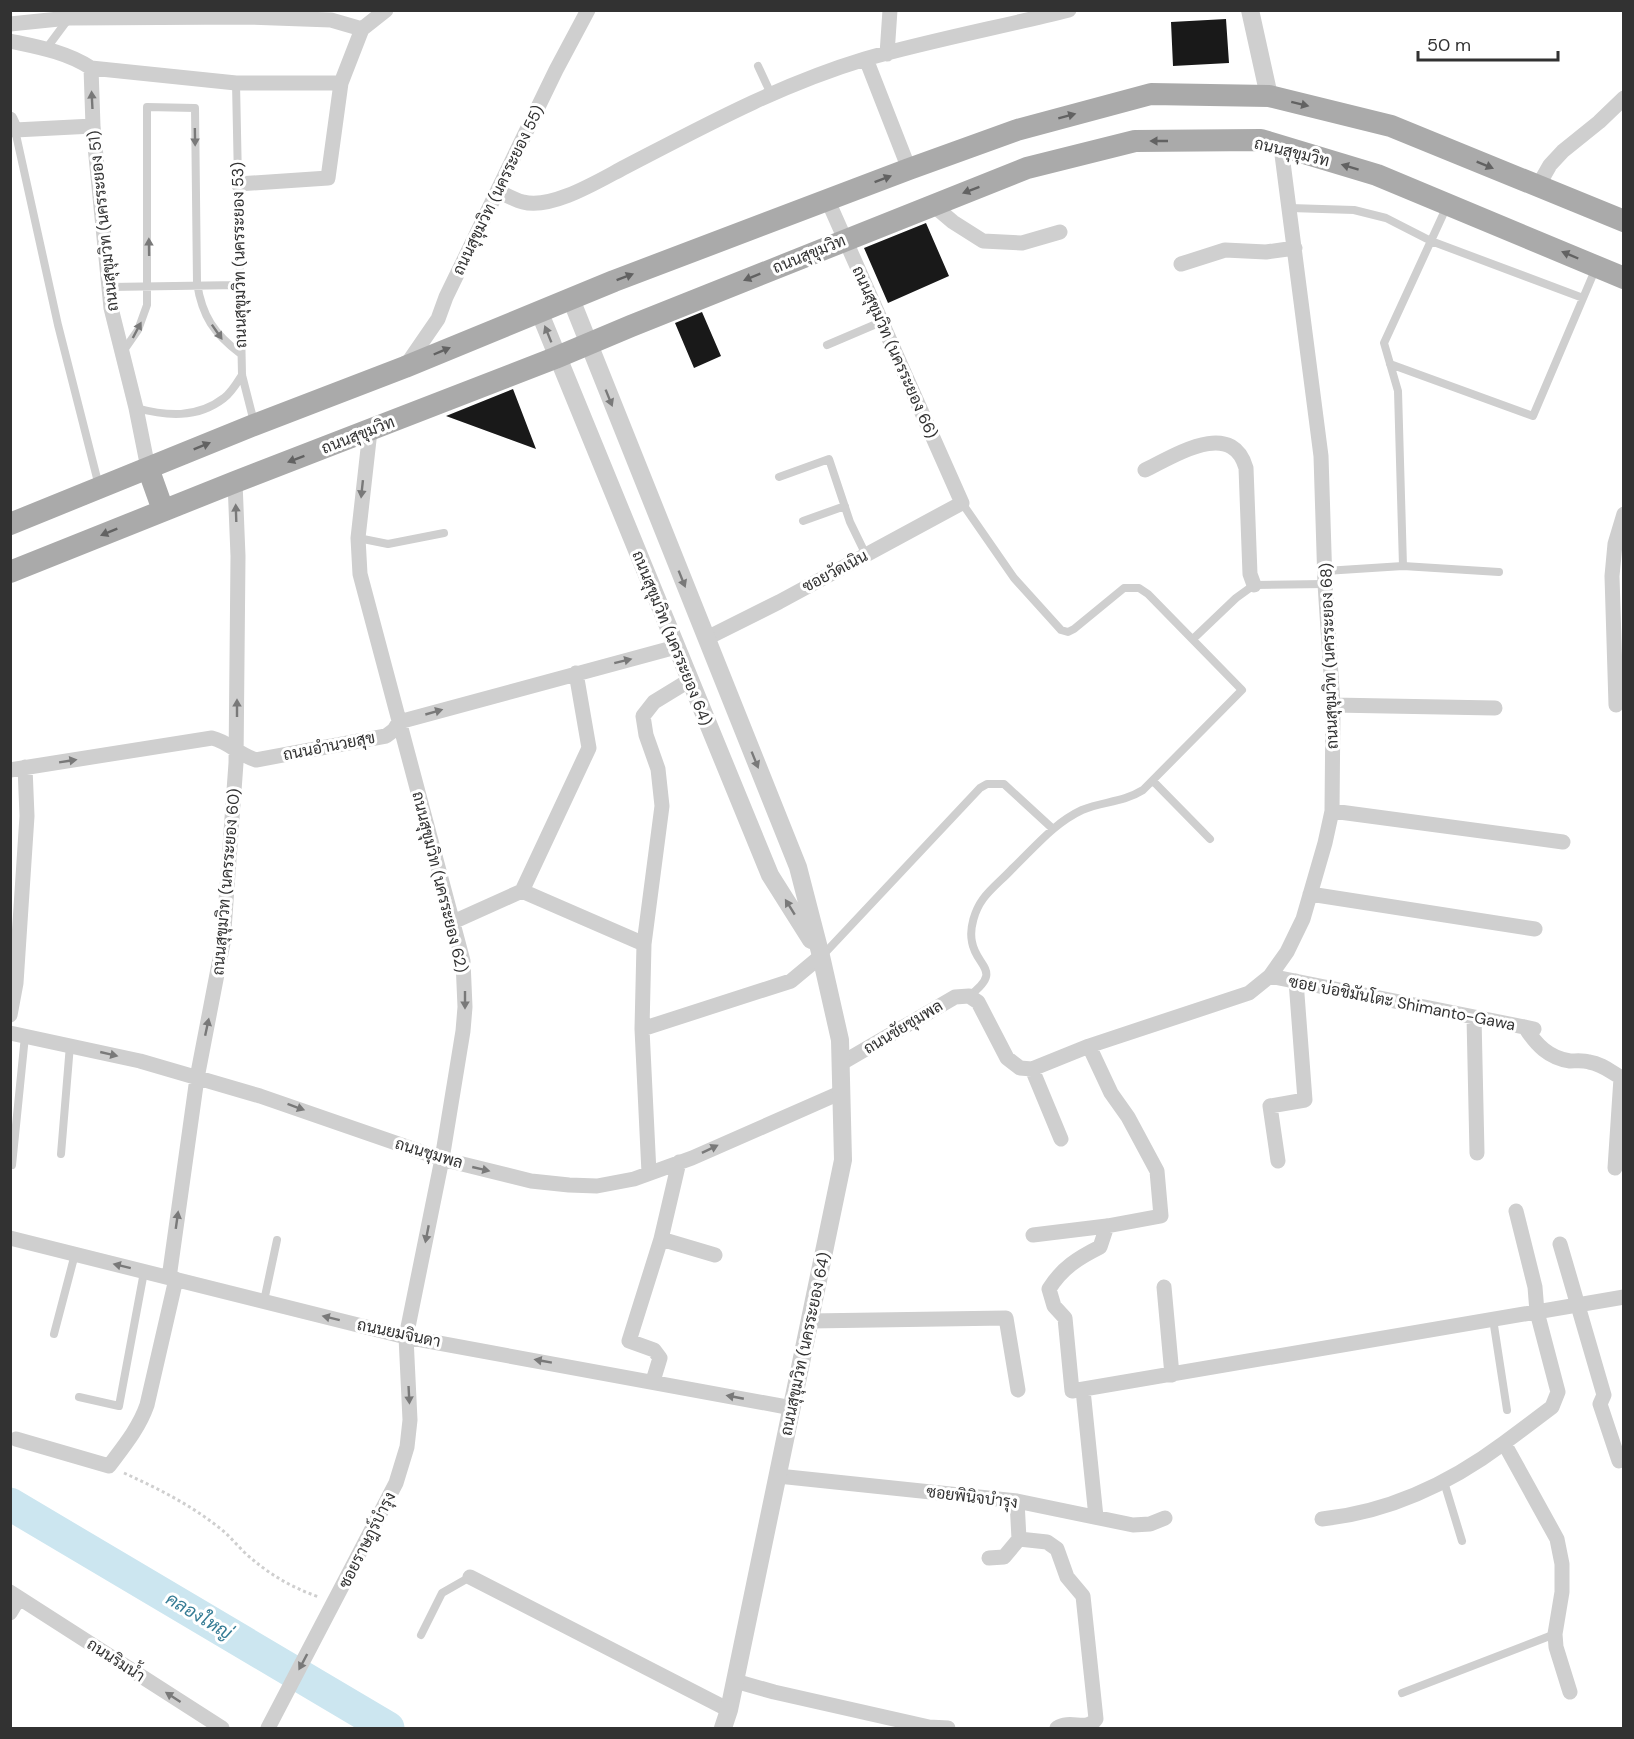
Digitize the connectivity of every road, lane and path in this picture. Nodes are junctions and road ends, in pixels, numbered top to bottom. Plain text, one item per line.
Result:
1 (386, 10) edge
2 (588, 10) edge
3 (890, 10) edge
4 (1069, 10) edge
5 (1250, 10) edge
6 (69, 14) edge
7 (1007, 17) edge
8 (10, 24) edge
9 (362, 29) junction
10 (10, 41) edge
11 (46, 49) junction
12 (886, 54) junction
13 (866, 59) junction
14 (758, 66) dead end
15 (91, 68) junction
16 (341, 82) junction
17 (236, 83) junction
18 (771, 94) junction
19 (1269, 96) junction
20 (1623, 98) edge
21 (93, 126) junction
22 (12, 127) edge
23 (1281, 147) junction
24 (909, 169) junction
25 (238, 184) junction
26 (1538, 186) junction
27 (498, 191) junction
28 (828, 201) junction
29 (933, 205) junction
30 (1448, 205) junction
31 (1290, 208) junction
32 (1623, 221) edge
33 (1060, 232) dead end
34 (845, 239) junction
35 (1431, 241) junction
36 (1295, 248) junction
37 (1180, 264) dead end
38 (1596, 266) junction
39 (1623, 278) edge
40 (239, 285) junction
41 (110, 287) junction
42 (1583, 298) junction
43 (571, 299) junction
44 (539, 311) junction
45 (881, 322) junction
46 (588, 344) junction
47 (827, 345) dead end
48 (122, 353) junction
49 (241, 354) junction
50 (558, 357) junction
51 (1390, 364) junction
52 (405, 367) junction
53 (242, 375) junction
54 (136, 408) junction
55 (254, 425) junction
56 (370, 431) junction
57 (148, 468) junction
58 (1144, 470) dead end
59 (779, 477) dead end
60 (235, 482) junction
61 (99, 488) junction
62 (962, 503) junction
63 (845, 506) junction
64 (163, 510) junction
65 (1623, 514) edge
66 (803, 521) dead end
67 (10, 524) edge
68 (444, 533) dead end
69 (358, 538) junction
70 (866, 555) junction
71 (1403, 566) junction
72 (10, 572) edge
73 (1499, 572) dead end
74 (1325, 577) junction
75 (1254, 585) junction
76 (707, 638) junction
77 (1193, 639) junction
78 (676, 647) junction
79 (576, 673) junction
80 (690, 680) junction
81 (1334, 705) junction
82 (1616, 705) dead end
83 (1496, 708) dead end
84 (399, 722) junction
85 (236, 749) junction
86 (18, 768) edge
87 (1153, 781) junction
88 (1332, 811) junction
89 (1053, 829) junction
90 (1210, 839) dead end
91 (1563, 842) dead end
92 (522, 891) junction
93 (1310, 894) junction
94 (453, 922) junction
95 (1534, 929) dead end
96 (644, 944) junction
97 (822, 956) junction
98 (1270, 976) junction
99 (1296, 981) junction
100 (969, 996) junction
101 (10, 1015) edge
102 (1474, 1017) junction
103 (642, 1029) junction
104 (18, 1034) edge
105 (70, 1045) junction
106 (1089, 1046) junction
107 (840, 1064) junction
108 (1032, 1069) junction
109 (197, 1078) junction
110 (1622, 1079) edge
111 (842, 1092) junction
112 (1061, 1139) dead end
113 (1477, 1153) dead end
114 (61, 1154) dead end
115 (442, 1159) junction
116 (1278, 1161) dead end
117 (679, 1162) junction
118 (12, 1165) edge
119 (1615, 1168) dead end
120 (649, 1173) junction
121 (1516, 1211) dead end
122 (1107, 1226) junction
123 (1032, 1235) dead end
124 (10, 1238) edge
125 (661, 1239) junction
126 (277, 1240) dead end
127 (1560, 1244) dead end
128 (75, 1254) junction
129 (715, 1255) dead end
130 (144, 1272) junction
131 (172, 1278) junction
132 (1164, 1287) dead end
133 (1623, 1297) edge
134 (264, 1301) junction
135 (1579, 1305) junction
136 (1537, 1312) junction
137 (1493, 1319) junction
138 (810, 1321) junction
139 (54, 1334) dead end
140 (406, 1336) junction
141 (1172, 1375) junction
142 (653, 1381) junction
143 (1018, 1390) dead end
144 (1083, 1390) junction
145 (79, 1397) dead end
146 (792, 1408) junction
147 (1507, 1410) dead end
148 (16, 1439) dead end
149 (1504, 1443) junction
150 (1619, 1461) dead end
151 (109, 1466) junction
152 (778, 1476) junction
153 (1444, 1482) junction
154 (1017, 1501) junction
155 (1096, 1517) junction
156 (1165, 1518) dead end
157 (1322, 1520) dead end
158 (1019, 1539) junction
159 (1462, 1541) dead end
160 (989, 1558) dead end
161 (470, 1577) joint
162 (15, 1595) edge
163 (332, 1606) junction
164 (10, 1613) edge
165 (421, 1635) dead end
166 (1555, 1635) junction
167 (735, 1681) junction
168 (1570, 1692) dead end
169 (1402, 1693) dead end
170 (729, 1710) junction
171 (269, 1727) edge
172 (222, 1728) edge
173 (723, 1728) edge
174 (948, 1728) edge
175 (1058, 1728) edge

1 - 9 street
2 - 27 street, ถนนสุขุมวิท (นครระยอง 55)
3 - 12 street
4 - 7 street
5 - 19 street
6 - 8 street
6 - 9 street
6 - 11 lane
7 - 12 street
9 - 16 street
10 - 11 street
11 - 15 street
12 - 13 street
13 - 18 street
13 - 24 street
14 - 18 lane
15 - 17 street
21 -> 15 street, ถนนสุขุมวิท (นครระยอง 51)
16 - 17 street
16 - 25 street
17 - 25 lane, ถนนสุขุมวิท (นครระยอง 53)
18 - 27 street
24 -> 19 main road
19 -> 26 main road
20 - 26 street
21 - 22 street
21 - 41 street, ถนนสุขุมวิท (นครระยอง 51)
22 - 61 lane
23 -> 29 main road, ถนนสุขุมวิท
30 -> 23 main road, ถนนสุขุมวิท
23 - 31 street, ถนนสุขุมวิท (นครระยอง 68)
28 -> 24 main road
25 - 40 lane, ถนนสุขุมวิท (นครระยอง 53)
26 - 32 main road
27 - 52 street, ถนนสุขุมวิท (นครระยอง 55)
28 - 34 street, ถนนสุขุมวิท (นครระยอง 66)
43 -> 28 main road
29 - 33 street
29 - 34 main road, ถนนสุขุมวิท
30 - 35 lane
38 -> 30 main road, ถนนสุขุมวิท
31 - 35 lane
31 - 36 street, ถนนสุขุมวิท (นครระยอง 68)
34 - 45 street, ถนนสุขุมวิท (นครระยอง 66)
34 -> 46 main road, ถนนสุขุมวิท
35 - 42 lane
35 - 51 lane
36 - 37 street
36 - 74 street, ถนนสุขุมวิท (นครระยอง 68)
38 - 39 main road, ถนนสุขุมวิท
38 - 42 lane
40 - 41 lane
40 - 49 lane, ถนนสุขุมวิท (นครระยอง 53)
41 - 48 street, ถนนสุขุมวิท (นครระยอง 51)
42 - 51 lane
43 - 44 main road
43 - 46 street, ถนนสุขุมวิท (นครระยอง 64)
50 -> 44 street, ถนนสุขุมวิท (นครระยอง 64)
52 -> 44 main road
45 - 47 lane
45 - 62 street, ถนนสุขุมวิท (นครระยอง 66)
46 - 50 main road, ถนนสุขุมวิท
46 -> 76 street, ถนนสุขุมวิท (นครระยอง 64)
48 -> 49 lane
48 - 54 street, ถนนสุขุมวิท (นครระยอง 51)
49 - 53 lane, ถนนสุขุมวิท (นครระยอง 53)
50 - 56 main road, ถนนสุขุมวิท
50 - 78 street, ถนนสุขุมวิท (นครระยอง 64)
51 - 71 lane
52 - 55 main road
53 - 54 lane
53 - 55 lane, ถนนสุขุมวิท (นครระยอง 53)
54 - 57 street, ถนนสุขุมวิท (นครระยอง 51)
57 -> 55 main road
56 -> 60 main road, ถนนสุขุมวิท
56 -> 69 street, ถนนสุขุมวิท (นครระยอง 62)
57 - 61 main road
57 - 64 main road, ถนนสุขุมวิท (นครระยอง 51)
58 - 75 street
59 - 63 lane
60 - 64 main road, ถนนสุขุมวิท
85 -> 60 street, ถนนสุขุมวิท (นครระยอง 60)
61 - 67 main road
62 - 70 street, ซอยวัดเนิน
62 - 77 lane
63 - 66 lane
63 - 70 lane
64 -> 72 main road, ถนนสุขุมวิท
65 - 82 street
68 - 69 lane
69 - 84 street, ถนนสุขุมวิท (นครระยอง 62)
70 - 76 street, ซอยวัดเนิน
71 - 73 lane
71 - 74 lane
74 - 75 lane
74 - 81 street, ถนนสุขุมวิท (นครระยอง 68)
75 - 77 lane
76 -> 97 street, ถนนสุขุมวิท (นครระยอง 64)
77 - 87 lane
79 -> 78 street, ถนนอำนวยสุข
78 - 80 street, ถนนสุขุมวิท (นครระยอง 64)
84 -> 79 street, ถนนอำนวยสุข
79 - 92 street
80 - 96 street
97 -> 80 street, ถนนสุขุมวิท (นครระยอง 64)
81 - 83 street
81 - 88 street, ถนนสุขุมวิท (นครระยอง 68)
84 - 85 street, ถนนอำนวยสุข
84 - 94 street, ถนนสุขุมวิท (นครระยอง 62)
86 -> 85 street, ถนนอำนวยสุข
109 -> 85 street, ถนนสุขุมวิท (นครระยอง 60)
86 - 101 street
87 - 89 lane
87 - 90 lane
88 - 91 street
88 - 93 street, ถนนสุขุมวิท (นครระยอง 68)
89 - 97 lane
89 - 100 lane
92 - 94 street
92 - 96 street
93 - 95 street
93 - 98 street, ถนนสุขุมวิท (นครระยอง 68)
94 -> 115 street, ถนนสุขุมวิท (นครระยอง 62)
96 - 103 street
97 - 103 street
97 - 107 street, ถนนสุขุมวิท (นครระยอง 64)
98 - 99 street, ซอย บ่อชิมันโตะ Shimanto-Gawa
98 - 106 street, ถนนสุขุมวิท (นครระยอง 68)
99 - 102 street, ซอย บ่อชิมันโตะ Shimanto-Gawa
99 - 116 street
100 - 107 street, ถนนชัยชุมพล
100 - 108 street
102 - 110 street, ซอย บ่อชิมันโตะ Shimanto-Gawa
102 - 113 street
103 - 120 street
104 - 105 street, ถนนชุมพล
104 - 118 lane
105 -> 109 street, ถนนชุมพล
105 - 114 lane
106 - 108 street, ถนนสุขุมวิท (นครระยอง 68)
106 - 122 street
107 - 111 street, ถนนสุขุมวิท (นครระยอง 64)
108 - 112 street
109 -> 115 street, ถนนชุมพล
131 -> 109 street, ถนนสุขุมวิท (นครระยอง 60)
110 - 119 street
117 -> 111 street, ถนนชุมพล
111 - 138 street, ถนนสุขุมวิท (นครระยอง 64)
115 -> 120 street, ถนนชุมพล
115 -> 140 street, ถนนสุขุมวิท (นครระยอง 62)
117 - 120 street, ถนนชุมพล
117 - 125 street
121 - 136 street
122 - 123 street
122 - 144 street
124 - 128 street, ถนนยมจินดา
125 - 129 street
125 - 142 street
126 - 134 lane
127 - 135 street
130 -> 128 street, ถนนยมจินดา
128 - 139 lane
130 - 131 street, ถนนยมจินดา
130 - 145 lane
131 - 134 street, ถนนยมจินดา
131 - 151 street, ถนนสุขุมวิท (นครระยอง 60)
132 - 141 street
133 - 135 street
140 -> 134 street, ถนนยมจินดา
135 - 136 street
135 - 150 street
136 - 137 street
136 - 149 street
137 - 141 street
137 - 147 lane
138 - 143 street
138 - 146 street, ถนนสุขุมวิท (นครระยอง 64)
142 -> 140 street, ถนนยมจินดา
140 -> 163 street, ซอยราษฎร์บำรุง
141 - 144 street
146 -> 142 street, ถนนยมจินดา
144 - 155 street
146 - 152 street, ถนนสุขุมวิท (นครระยอง 64)
148 - 151 street
149 - 153 street
149 - 166 street
151 - 163 path
152 - 154 street, ซอยพินิจบำรุง
152 - 167 street, ถนนสุขุมวิท (นครระยอง 64)
153 - 157 street
153 - 159 lane
154 - 155 street, ซอยพินิจบำรุง
154 - 158 street
155 - 156 street, ซอยพินิจบำรุง
158 - 160 street
158 - 175 street
161 - 165 lane
161 - 170 street
162 - 164 street
172 -> 162 street, ถนนริมน้ำ
163 -> 171 street, ซอยราษฎร์บำรุง
166 - 168 street
166 - 169 lane
167 - 170 street, ถนนสุขุมวิท (นครระยอง 64)
167 - 174 street
170 - 173 street, ถนนสุขุมวิท (นครระยอง 64)

